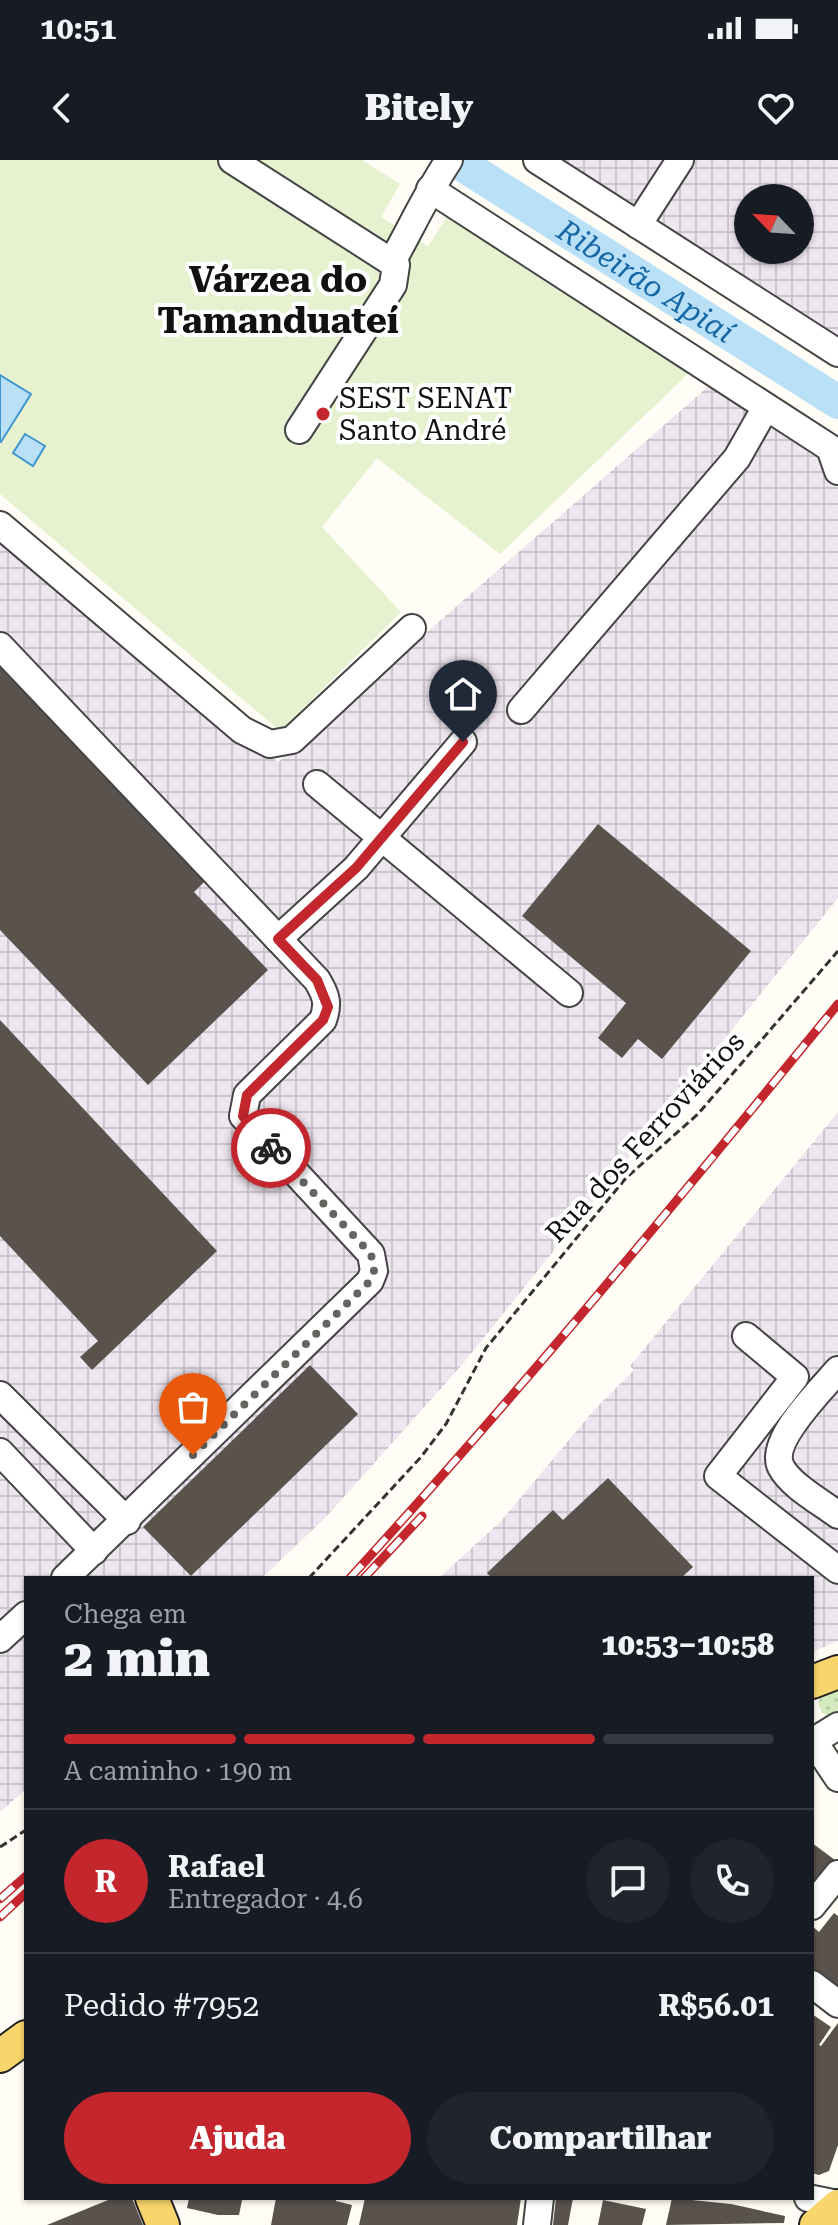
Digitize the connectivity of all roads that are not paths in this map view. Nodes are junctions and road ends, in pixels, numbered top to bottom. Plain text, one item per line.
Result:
1 (232, 160) edge
2 (537, 160) edge
3 (680, 160) edge
4 (434, 183) edge
5 (638, 225) junction
6 (386, 257) junction
7 (838, 353) edge
8 (766, 407) junction
9 (299, 430) dead end
10 (838, 471) edge
11 (0, 525) edge
12 (412, 628) dead end
13 (0, 646) edge
14 (521, 710) dead end
15 (463, 742) dead end
16 (317, 784) dead end
17 (384, 838) junction
18 (278, 939) junction
19 (569, 993) dead end
20 (746, 1336) dead end
21 (838, 1370) edge
22 (0, 1395) edge
23 (0, 1452) edge
24 (838, 1515) edge
25 (127, 1521) junction
26 (94, 1551) junction
27 (838, 1570) edge
28 (67, 1576) edge
29 (24, 1617) edge
30 (0, 1639) edge
31 (838, 1672) edge
32 (814, 1681) edge
33 (838, 1726) edge
34 (814, 1740) edge
35 (814, 1744) edge
36 (838, 1778) edge
37 (838, 1874) edge
38 (814, 1904) edge
39 (814, 1986) edge
40 (838, 2004) edge
41 (24, 2038) edge
42 (0, 2056) edge
43 (814, 2199) edge
44 (153, 2200) edge
45 (540, 2200) edge
46 (838, 2205) edge
47 (838, 2215) edge
48 (163, 2225) edge
49 (537, 2225) edge
50 (816, 2225) edge
51 (837, 2225) edge

1 - 6 street
2 - 5 street
3 - 5 street
4 - 6 street
4 - 8 street
5 - 7 street
6 - 9 street
8 - 10 street
8 - 14 street
11 - 12 street
13 - 18 street
15 - 17 street
16 - 17 street
17 - 18 street
17 - 19 street
18 - 25 street
20 - 27 street
21 - 24 street
22 - 25 street
23 - 26 street
25 - 26 street
26 - 28 street
29 - 30 street
31 - 32 main road
33 - 34 street
35 - 36 street
37 - 38 street
39 - 40 street
41 - 42 main road
43 - 46 street
44 - 48 main road
45 - 49 street
46 - 50 main road
47 - 51 street

